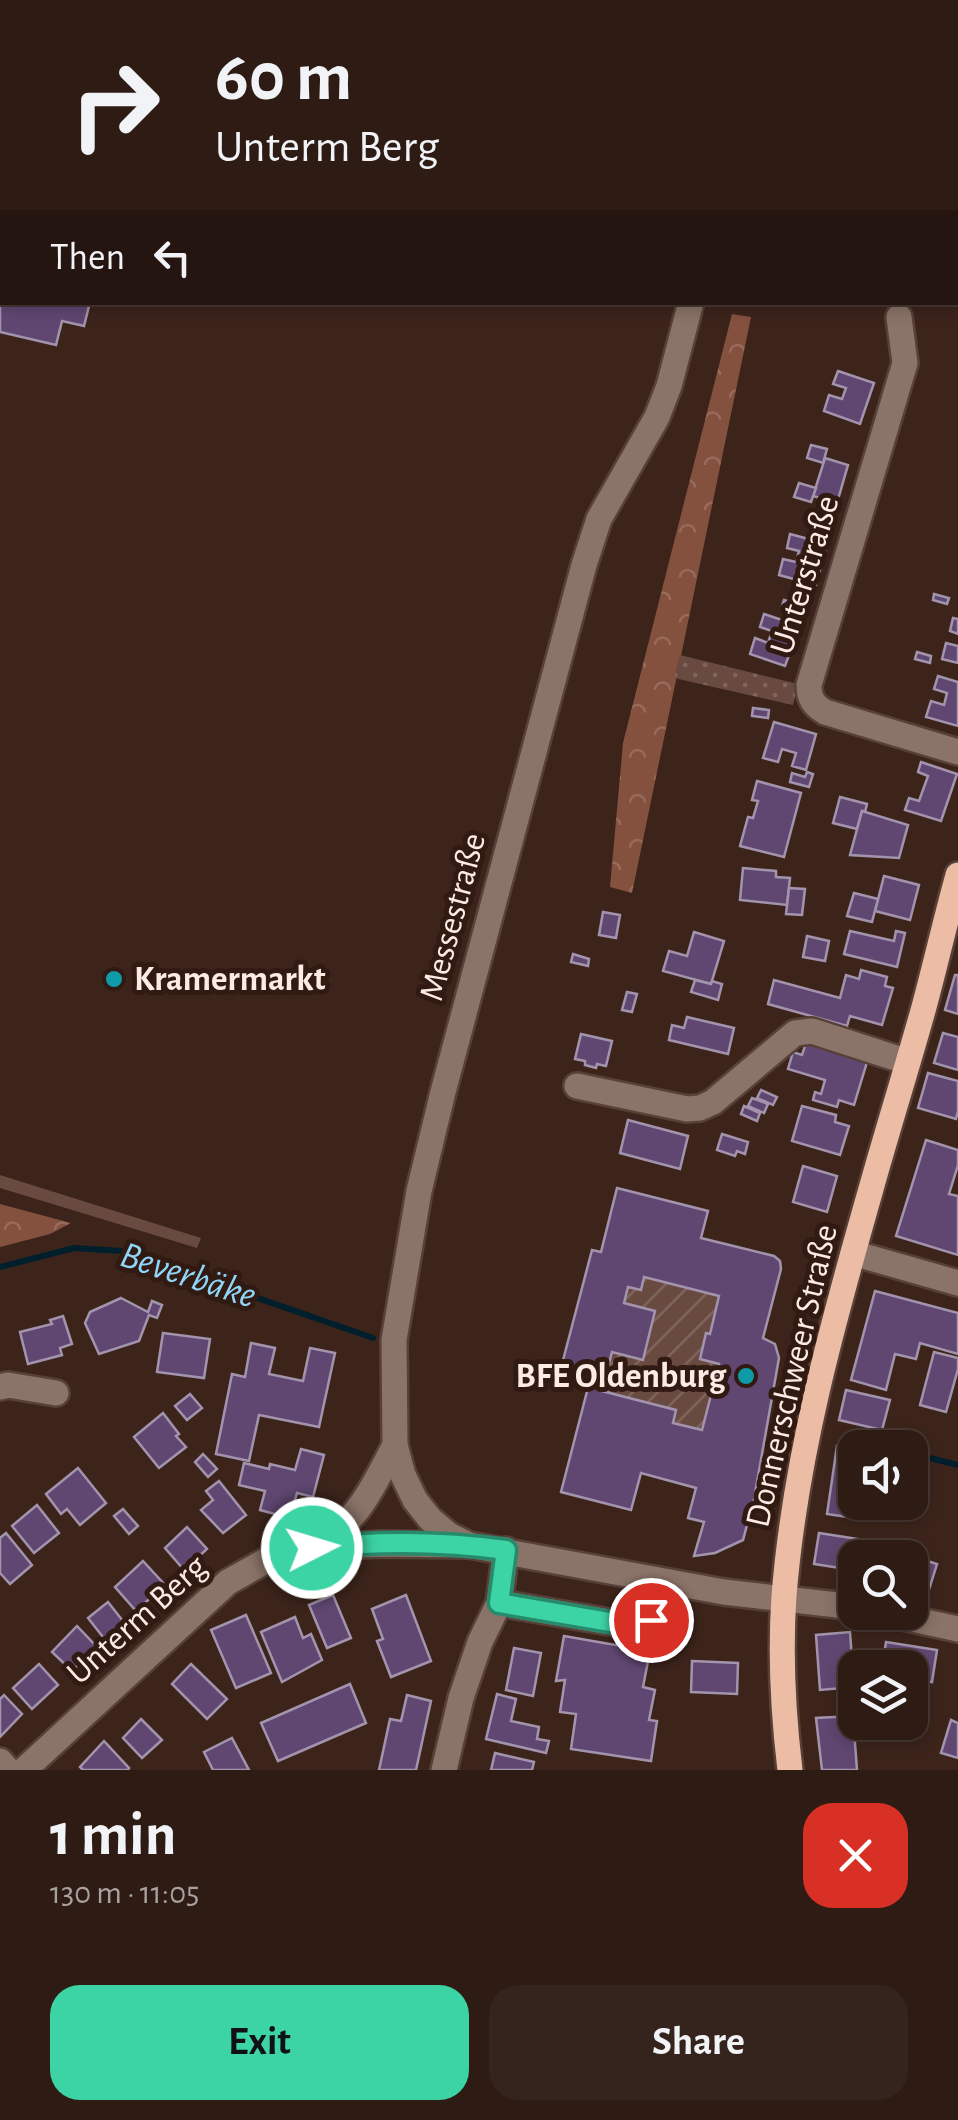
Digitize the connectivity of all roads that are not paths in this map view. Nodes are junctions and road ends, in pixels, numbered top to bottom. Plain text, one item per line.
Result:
1 (690, 305) edge
2 (899, 317) dead end
3 (958, 752) edge
4 (958, 875) edge
5 (908, 1062) junction
6 (577, 1086) dead end
7 (853, 1253) junction
8 (958, 1283) edge
9 (0, 1388) edge
10 (56, 1394) dead end
11 (395, 1445) junction
12 (469, 1545) junction
13 (312, 1548) junction
14 (506, 1550) junction
15 (671, 1583) junction
16 (784, 1598) junction
17 (499, 1603) junction
18 (838, 1605) edge
19 (928, 1622) edge
20 (958, 1629) edge
21 (0, 1760) edge
22 (8, 1770) edge
23 (24, 1770) edge
24 (444, 1770) edge
25 (790, 1770) edge

1 - 11 street, Messestraße
2 - 3 street, Unterstraße
4 - 5 main road, Donnerschweer Straße
5 - 6 street
5 - 7 main road, Donnerschweer Straße
7 - 8 street
7 - 16 main road, Donnerschweer Straße
9 - 10 street
11 - 12 street, Messestraße
11 - 13 street, Unterm Berg
12 - 13 street, Unterm Berg
12 - 14 street, Unterm Berg
13 - 23 street, Unterm Berg
14 - 15 street, Unterm Berg
14 - 17 street
15 - 16 street, Unterm Berg
15 - 17 street
16 - 18 street, Unterm Berg
16 - 25 main road, Donnerschweer Straße
17 - 24 street
19 - 20 street
21 - 22 street

